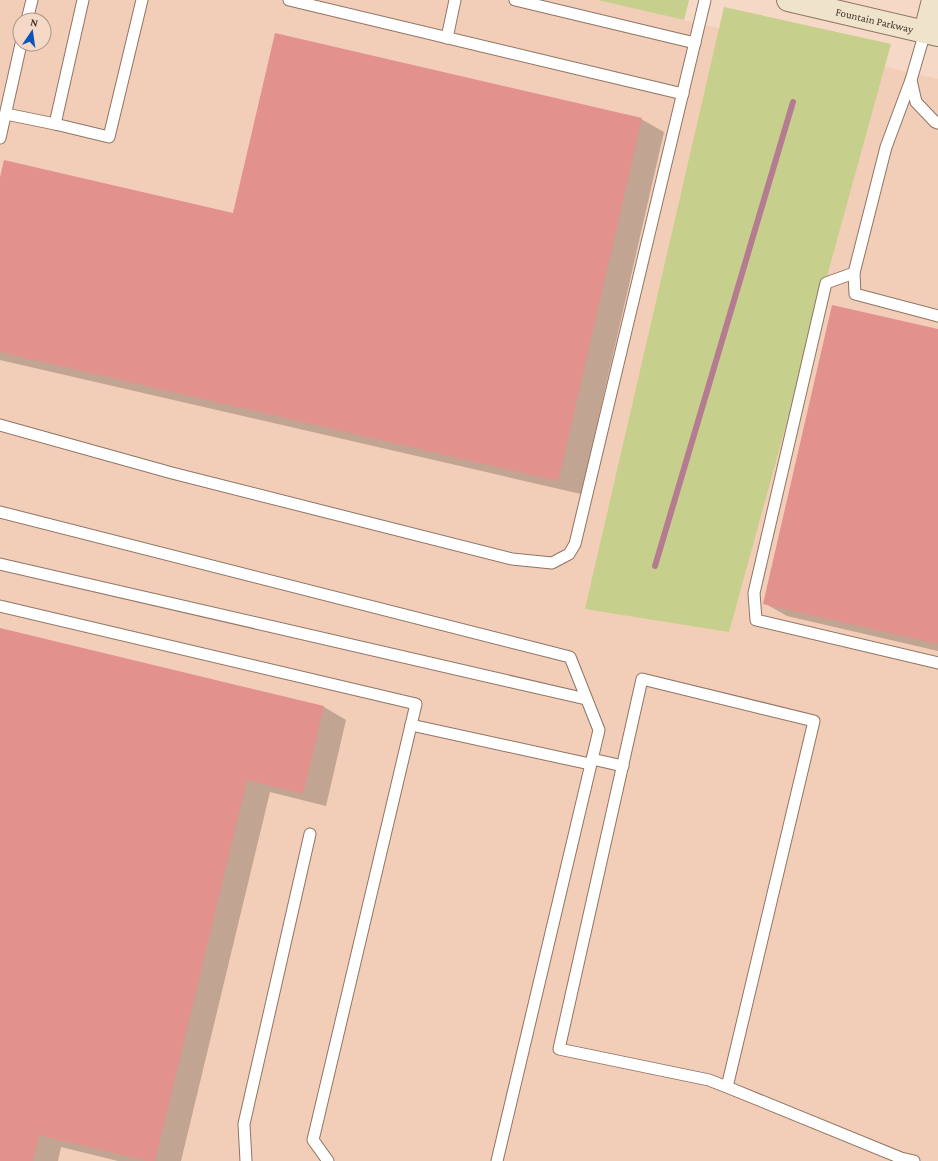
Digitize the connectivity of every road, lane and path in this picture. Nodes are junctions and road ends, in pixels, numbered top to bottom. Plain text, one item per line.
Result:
1 (32, 0) edge
2 (83, 0) edge
3 (142, 0) edge
4 (289, 0) edge
5 (455, 0) edge
6 (514, 0) edge
7 (705, 0) edge
8 (788, 0) edge
9 (933, 0) edge
10 (29, 12) edge
11 (931, 34) edge
12 (446, 38) junction
13 (695, 43) junction
14 (19, 52) edge
15 (911, 80) junction
16 (682, 94) junction
17 (6, 114) junction
18 (938, 123) edge
19 (55, 124) junction
20 (0, 138) edge
21 (854, 273) junction
22 (938, 316) edge
23 (0, 425) edge
24 (0, 512) edge
25 (0, 564) edge
26 (0, 606) edge
27 (938, 663) edge
28 (586, 699) junction
29 (411, 725) junction
30 (591, 761) junction
31 (623, 766) junction
32 (310, 834) dead end
33 (727, 1087) junction
34 (246, 1161) edge
35 (328, 1161) edge
36 (497, 1161) edge
37 (914, 1161) edge

1 - 10 lane
2 - 19 lane
3 - 19 lane
4 - 12 lane
5 - 12 lane
6 - 13 lane
7 - 13 lane
8 - 11 street, Fountain Parkway
9 - 11 street
11 - 15 lane
12 - 16 lane
13 - 16 lane
14 - 17 lane
15 - 18 lane
15 - 21 lane
16 - 23 lane
17 - 19 lane
17 - 20 lane
21 - 22 lane
21 - 27 lane
24 - 28 lane
25 - 28 lane
26 - 29 lane
28 - 30 lane
29 - 30 lane
29 - 35 lane
30 - 31 lane
30 - 36 lane
31 - 33 lane
31 - 33 lane
32 - 34 lane
33 - 37 lane

